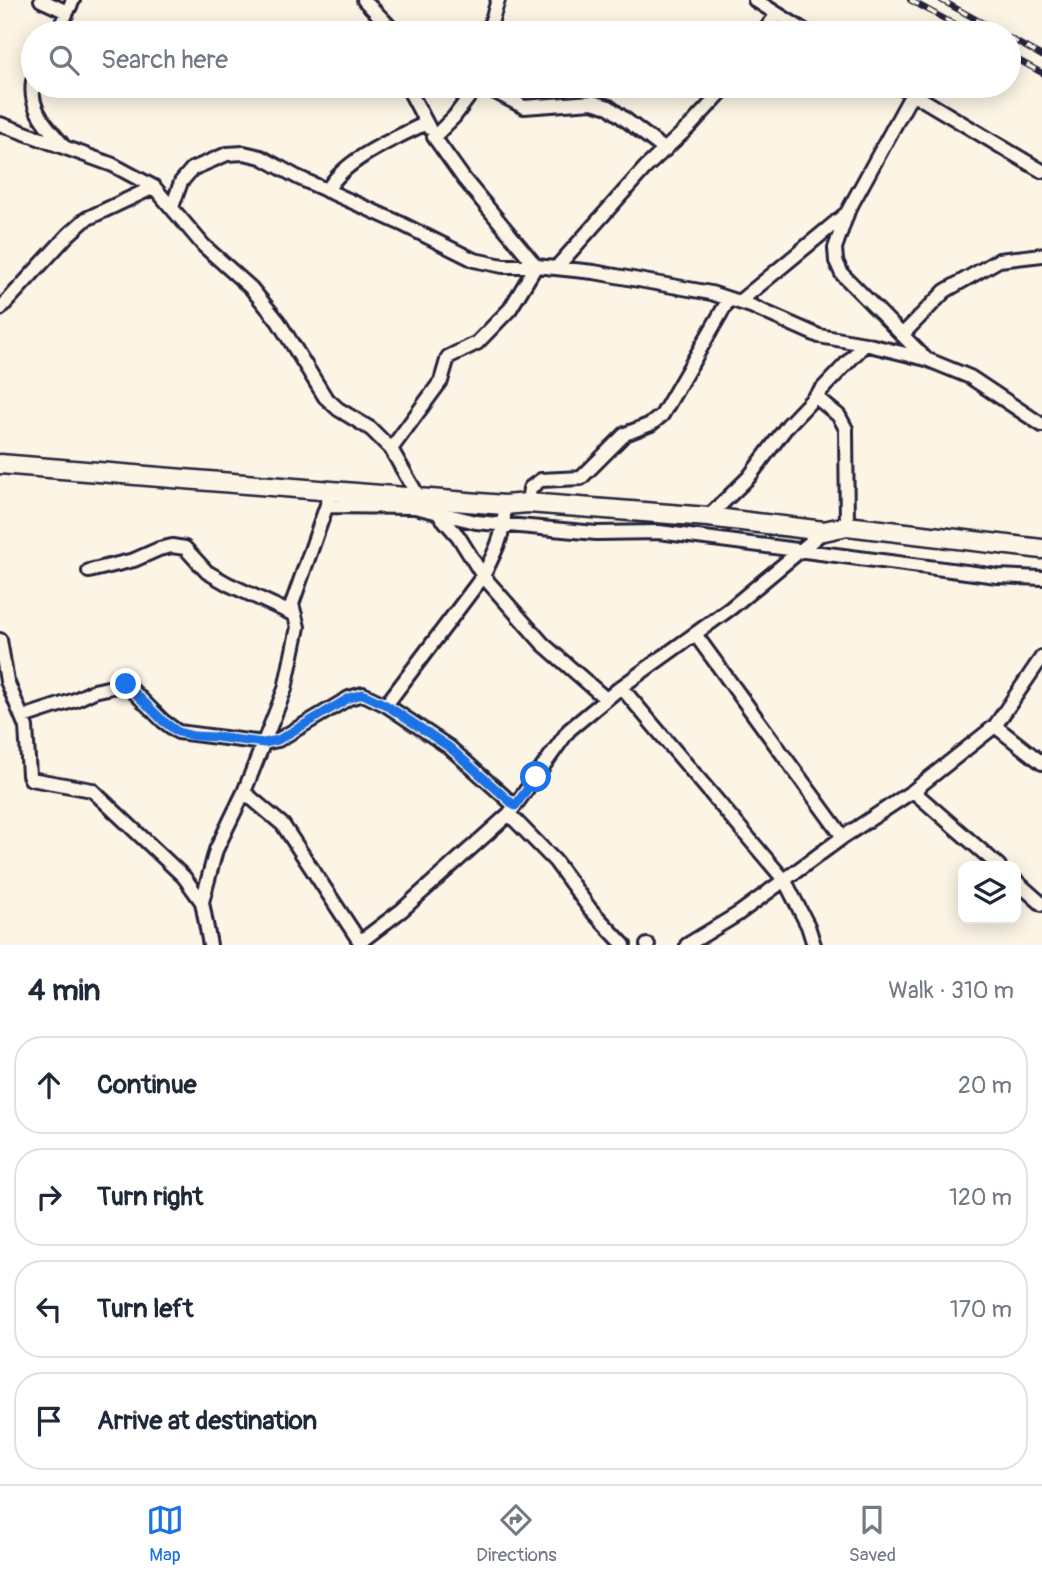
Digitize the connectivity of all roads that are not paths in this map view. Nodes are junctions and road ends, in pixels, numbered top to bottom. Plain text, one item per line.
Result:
1 (41, 0) edge
2 (364, 0) edge
3 (498, 0) edge
4 (755, 0) edge
5 (70, 6) edge
6 (777, 14) junction
7 (384, 21) edge
8 (492, 21) edge
9 (772, 21) edge
10 (788, 21) edge
11 (31, 98) edge
12 (413, 98) edge
13 (468, 98) edge
14 (507, 98) edge
15 (718, 98) edge
16 (910, 98) edge
17 (923, 98) edge
18 (426, 123) junction
19 (0, 124) edge
20 (434, 137) junction
21 (64, 146) junction
22 (665, 150) junction
23 (1042, 171) edge
24 (154, 187) junction
25 (327, 191) junction
26 (172, 207) junction
27 (848, 211) junction
28 (1042, 255) edge
29 (536, 267) junction
30 (556, 268) junction
31 (734, 300) junction
32 (0, 309) edge
33 (902, 335) junction
34 (865, 344) junction
35 (926, 359) junction
36 (816, 397) junction
37 (1042, 425) edge
38 (391, 449) junction
39 (0, 464) edge
40 (418, 496) junction
41 (329, 498) junction
42 (528, 503) junction
43 (504, 505) junction
44 (436, 511) junction
45 (708, 517) junction
46 (504, 524) junction
47 (848, 526) junction
48 (824, 531) junction
49 (800, 550) junction
50 (1042, 550) edge
51 (89, 571) dead end
52 (483, 576) junction
53 (1042, 578) edge
54 (295, 615) junction
55 (695, 634) junction
56 (0, 640) edge
57 (1042, 657) edge
58 (4, 682) edge
59 (621, 687) junction
60 (606, 699) junction
61 (386, 705) junction
62 (23, 717) junction
63 (995, 726) junction
64 (264, 743) junction
65 (1042, 763) edge
66 (913, 791) junction
67 (244, 792) junction
68 (512, 810) junction
69 (843, 837) junction
70 (993, 861) edge
71 (785, 881) junction
72 (1021, 885) edge
73 (202, 902) junction
74 (1042, 904) edge
75 (361, 944) edge
76 (210, 945) edge
77 (624, 945) edge
78 (687, 945) edge
79 (814, 945) edge

1 - 5 street
2 - 7 street
3 - 8 street
4 - 6 street
6 - 9 street
6 - 10 street
11 - 21 street
12 - 18 street
13 - 20 street
14 - 22 street
15 - 22 street
16 - 27 street
17 - 23 street
18 - 20 street
18 - 25 street
19 - 21 street
20 - 29 street
21 - 24 street
22 - 30 street
24 - 26 street
24 - 32 street
25 - 26 street
25 - 29 street
26 - 38 street
27 - 31 street
27 - 33 street
28 - 33 street
29 - 30 street
29 - 38 street
30 - 31 street
31 - 34 street
31 - 42 street
33 - 35 street
34 - 35 street
34 - 36 street
35 - 37 street
36 - 45 street
36 - 47 street
38 - 40 street
39 - 41 street
40 - 41 street
40 - 43 street
40 - 44 street
41 - 44 street
41 - 54 street
42 - 43 street
42 - 45 street
43 - 46 street
44 - 46 street
44 - 52 street
45 - 48 street
46 - 49 street
46 - 52 street
47 - 48 street
47 - 50 street
48 - 49 street
49 - 53 street
49 - 55 street
51 - 54 street
52 - 60 street
52 - 61 street
54 - 64 street
55 - 59 street
55 - 69 street
56 - 58 street
57 - 63 street
58 - 62 street
59 - 60 street
59 - 71 street
60 - 68 street
61 - 64 street
61 - 68 street
62 - 64 street
62 - 73 street
63 - 65 street
63 - 66 street
64 - 67 street
66 - 69 street
66 - 70 street
67 - 73 street
67 - 75 street
68 - 75 street
68 - 77 street
69 - 71 street
71 - 78 street
71 - 79 street
72 - 74 street
73 - 76 street

